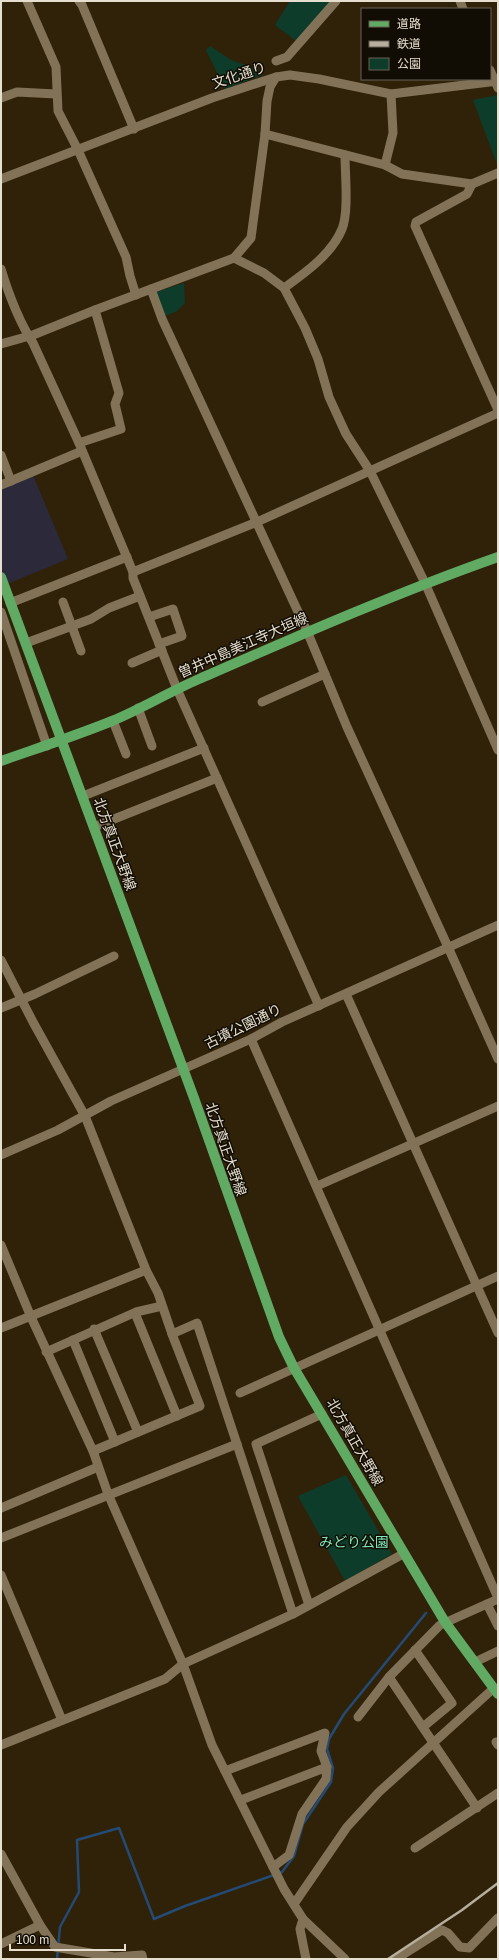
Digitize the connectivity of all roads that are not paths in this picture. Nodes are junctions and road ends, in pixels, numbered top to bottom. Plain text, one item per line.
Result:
1 (27, 1) edge
2 (79, 1) edge
3 (336, 1) edge
4 (276, 61) dead end
5 (491, 72) edge
6 (276, 77) junction
7 (497, 84) edge
8 (56, 94) junction
9 (391, 94) junction
10 (1, 98) edge
11 (134, 129) junction
12 (265, 134) junction
13 (78, 150) junction
14 (345, 155) junction
15 (385, 165) junction
16 (498, 173) edge
17 (1, 179) edge
18 (472, 184) junction
19 (234, 258) junction
20 (1, 269) edge
21 (284, 288) junction
22 (151, 289) junction
23 (136, 295) junction
24 (95, 310) junction
25 (28, 336) junction
26 (1, 344) edge
27 (498, 410) edge
28 (498, 413) edge
29 (81, 447) junction
30 (1, 455) edge
31 (370, 471) junction
32 (11, 481) junction
33 (1, 485) edge
34 (257, 522) junction
35 (127, 557) junction
36 (498, 557) edge
37 (133, 572) junction
38 (1, 577) edge
39 (425, 583) junction
40 (140, 596) junction
41 (63, 602) dead end
42 (10, 603) junction
43 (1, 612) edge
44 (149, 617) junction
45 (72, 626) junction
46 (308, 631) junction
47 (26, 643) junction
48 (161, 647) junction
49 (81, 651) dead end
50 (132, 663) dead end
51 (325, 674) junction
52 (177, 689) junction
53 (262, 702) dead end
54 (138, 708) junction
55 (113, 721) junction
56 (63, 740) junction
57 (47, 746) junction
58 (152, 746) dead end
59 (204, 748) junction
60 (498, 750) edge
61 (126, 754) dead end
62 (1, 761) edge
63 (217, 778) junction
64 (83, 796) junction
65 (94, 827) junction
66 (498, 925) edge
67 (448, 947) junction
68 (114, 956) dead end
69 (1, 960) edge
70 (346, 994) junction
71 (21, 1000) junction
72 (319, 1006) junction
73 (1, 1008) edge
74 (251, 1039) junction
75 (498, 1059) edge
76 (183, 1070) junction
77 (498, 1106) edge
78 (85, 1116) junction
79 (414, 1143) junction
80 (1, 1155) edge
81 (317, 1186) junction
82 (1, 1245) edge
83 (146, 1270) junction
84 (498, 1276) edge
85 (477, 1286) junction
86 (162, 1306) junction
87 (135, 1313) junction
88 (31, 1317) junction
89 (1, 1328) edge
90 (94, 1329) junction
91 (379, 1330) junction
92 (498, 1333) edge
93 (172, 1334) junction
94 (73, 1340) junction
95 (46, 1352) junction
96 (294, 1368) junction
97 (240, 1393) dead end
98 (322, 1414) junction
99 (178, 1416) junction
100 (138, 1432) junction
101 (115, 1442) junction
102 (237, 1444) junction
103 (92, 1451) junction
104 (98, 1467) junction
105 (108, 1494) junction
106 (1, 1508) edge
107 (1, 1538) edge
108 (403, 1554) junction
109 (1, 1575) edge
110 (498, 1599) edge
111 (488, 1604) junction
112 (309, 1605) junction
113 (293, 1614) junction
114 (445, 1622) junction
115 (498, 1626) edge
116 (415, 1650) junction
117 (498, 1651) edge
118 (475, 1662) junction
119 (183, 1664) junction
120 (389, 1677) junction
121 (496, 1691) edge
122 (358, 1717) dead end
123 (62, 1720) junction
124 (423, 1728) junction
125 (433, 1743) junction
126 (1, 1745) edge
127 (327, 1767) junction
128 (226, 1771) junction
129 (498, 1793) edge
130 (241, 1800) junction
131 (477, 1808) junction
132 (415, 1848) dead end
133 (1, 1854) edge
134 (273, 1867) junction
135 (294, 1904) junction
136 (498, 1918) edge
137 (303, 1919) junction
138 (40, 1925) junction
139 (2, 1942) edge
140 (59, 1948) junction
141 (60, 1959) edge
142 (143, 1959) edge
143 (306, 1959) edge
144 (344, 1959) edge
145 (396, 1959) edge

1 - 8 street
2 - 11 street
3 - 4 street
5 - 7 street
6 - 9 street, 文化通り
6 - 11 street, 文化通り
6 - 12 street
7 - 9 street, 文化通り
8 - 10 street
8 - 13 street
9 - 15 street
11 - 13 street, 文化通り
12 - 14 street
12 - 19 street
13 - 17 street, 文化通り
13 - 23 street
14 - 15 street
14 - 21 street
15 - 18 street
16 - 18 street
18 - 27 street
19 - 21 street
19 - 22 street
20 - 25 street
21 - 31 street
22 - 23 street
22 - 34 street
23 - 24 street
24 - 25 street
24 - 29 street
25 - 26 street
25 - 29 street
28 - 31 street
29 - 32 street
29 - 35 street
30 - 32 street
31 - 34 street
31 - 39 street
32 - 33 street
34 - 37 street
34 - 46 street
35 - 37 street
35 - 42 street
36 - 39 main road, 曽井中島美江寺大垣線
37 - 40 street
38 - 42 main road, 北方真正大野線
39 - 46 main road, 曽井中島美江寺大垣線
39 - 60 street
40 - 44 street
40 - 45 street
41 - 45 street
42 - 47 main road, 北方真正大野線
43 - 57 street
44 - 48 street
44 - 48 street
45 - 47 street
45 - 49 street
46 - 51 street
46 - 52 main road, 曽井中島美江寺大垣線
47 - 56 main road, 北方真正大野線
48 - 50 street
48 - 52 street
51 - 53 street
51 - 67 street
52 - 54 main road, 曽井中島美江寺大垣線
52 - 59 street
54 - 55 main road, 曽井中島美江寺大垣線
54 - 58 street
55 - 56 main road, 曽井中島美江寺大垣線
55 - 61 street
56 - 57 main road, 曽井中島美江寺大垣線
56 - 64 main road, 北方真正大野線
57 - 62 main road, 曽井中島美江寺大垣線
59 - 63 street
59 - 64 street
63 - 65 street
63 - 72 street
64 - 65 main road, 北方真正大野線
65 - 76 main road, 北方真正大野線
66 - 67 street, 古墳公園通り
67 - 70 street, 古墳公園通り
67 - 75 street
68 - 71 street
69 - 71 street
70 - 72 street, 古墳公園通り
70 - 79 street
71 - 73 street
71 - 78 street
72 - 74 street, 古墳公園通り
74 - 76 street, 古墳公園通り
74 - 81 street
76 - 78 street, 古墳公園通り
76 - 96 main road, 北方真正大野線
77 - 79 street
78 - 80 street, 古墳公園通り
78 - 83 street
79 - 81 street
79 - 85 street
81 - 91 street
82 - 88 street
83 - 86 street
83 - 88 street
84 - 85 street
85 - 91 street
85 - 92 street
86 - 87 street
86 - 93 street
87 - 90 street
87 - 99 street
88 - 89 street
88 - 95 street
90 - 94 street
90 - 100 street
91 - 96 street
91 - 110 street
93 - 99 street
93 - 102 street
94 - 95 street
94 - 101 street
95 - 103 street
96 - 97 street
96 - 98 main road, 北方真正大野線
98 - 108 main road, 北方真正大野線
98 - 112 street
99 - 100 street
100 - 101 street
101 - 103 street
102 - 105 street
102 - 113 street
103 - 104 street
104 - 105 street
104 - 106 street
105 - 107 street
105 - 119 street
108 - 112 street
108 - 114 main road, 北方真正大野線
109 - 123 street
110 - 111 street
111 - 114 street
111 - 115 street
112 - 113 street
113 - 119 street
114 - 116 street
114 - 118 main road, 北方真正大野線
116 - 120 street
116 - 124 street
117 - 118 street
118 - 121 main road, 北方真正大野線
119 - 123 street
119 - 128 street
120 - 122 street
120 - 124 street
121 - 125 street
123 - 126 street
124 - 125 street
125 - 131 street
125 - 135 street
127 - 128 street
127 - 130 street
127 - 134 street
128 - 130 street
129 - 131 street
130 - 134 street
131 - 132 street
133 - 138 street
134 - 135 street
135 - 137 street
136 - 145 street
137 - 143 street
137 - 144 street
138 - 139 street
138 - 140 street
140 - 141 street
140 - 142 street

